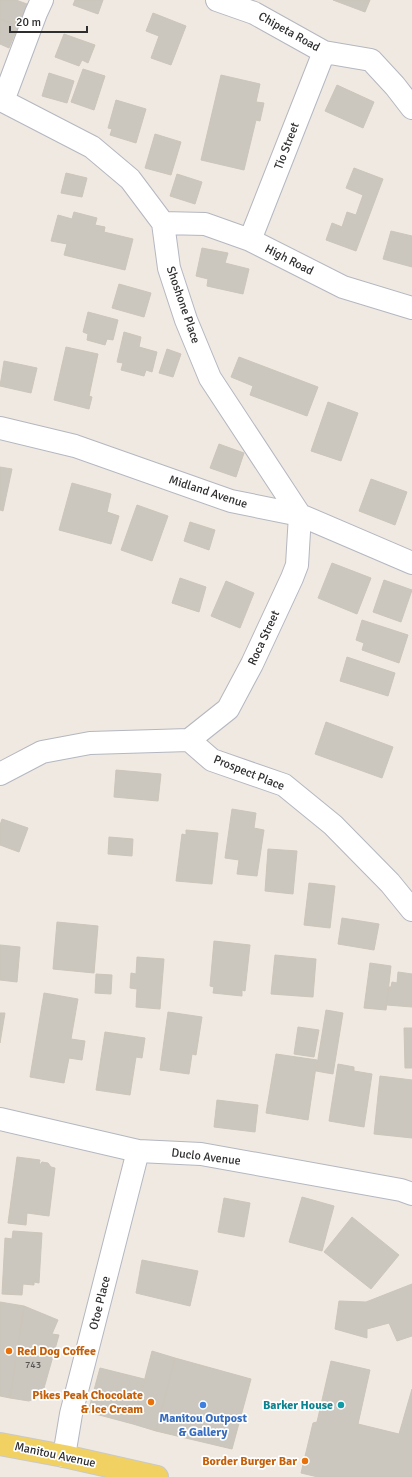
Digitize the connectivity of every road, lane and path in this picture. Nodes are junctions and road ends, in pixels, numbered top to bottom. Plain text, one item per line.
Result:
1 (42, 0) edge
2 (217, 0) edge
3 (324, 52) junction
4 (412, 108) edge
5 (163, 223) junction
6 (250, 240) junction
7 (412, 308) edge
8 (0, 428) edge
9 (300, 515) junction
10 (412, 562) edge
11 (189, 740) junction
12 (0, 774) edge
13 (412, 910) edge
14 (0, 1119) edge
15 (138, 1151) junction
16 (412, 1194) edge
17 (0, 1444) edge
18 (64, 1456) junction
19 (155, 1477) edge

1 - 5 street, Shoshone Place
2 - 3 street, Chipeta Road
3 - 4 street, Chipeta Road
3 - 6 street, Tio Street
5 - 6 street, High Road
5 - 9 street, Shoshone Place
6 - 7 street, High Road
8 - 9 street, Midland Avenue
9 - 10 street, Midland Avenue
9 - 11 street, Roca Street
11 - 12 street
11 - 13 street, Prospect Place
14 - 15 street, Duclo Avenue
15 - 16 street, Duclo Avenue
15 - 18 street, Otoe Place
17 - 18 main road, Manitou Avenue
18 - 19 main road, Manitou Avenue

